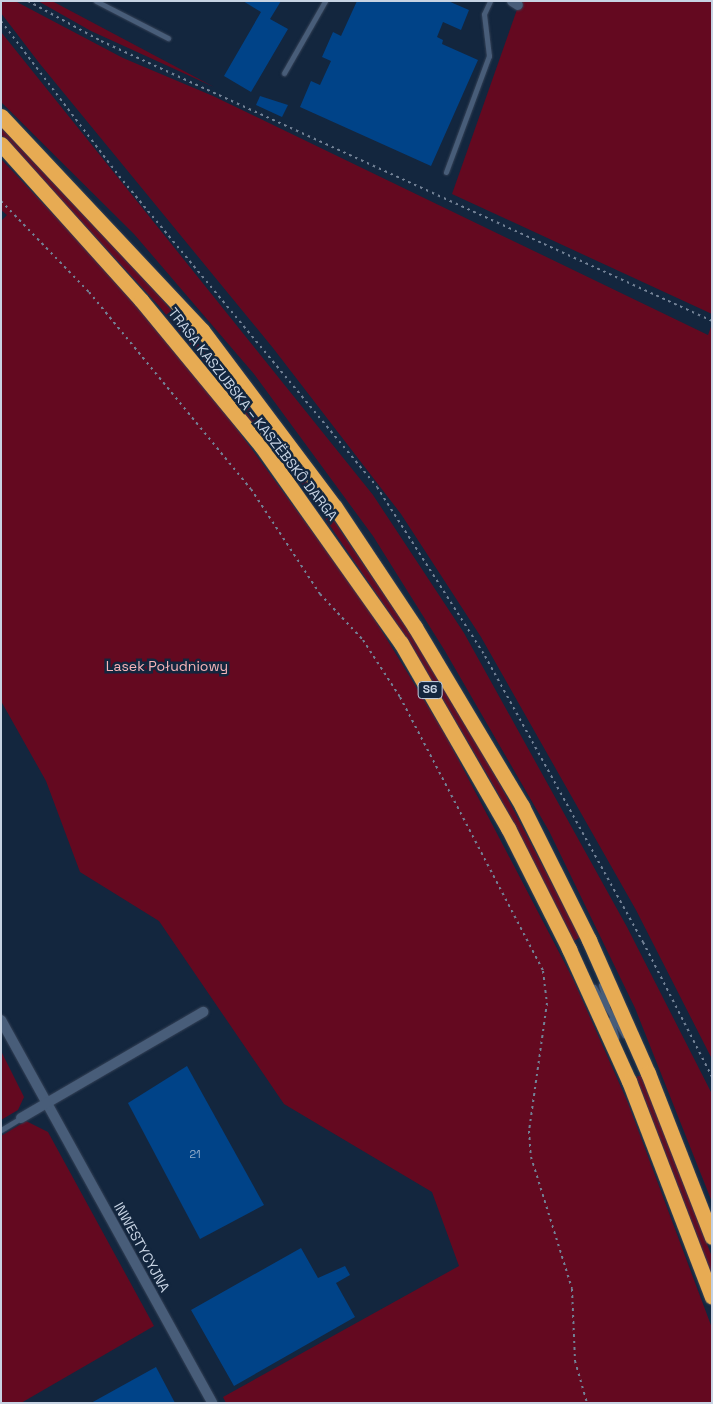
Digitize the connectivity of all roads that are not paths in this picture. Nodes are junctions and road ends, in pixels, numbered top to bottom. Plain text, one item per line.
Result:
1 (96, 1) edge
2 (325, 1) edge
3 (490, 1) edge
4 (168, 38) dead end
5 (284, 73) dead end
6 (1, 116) edge
7 (1, 144) edge
8 (446, 172) dead end
9 (588, 940) junction
10 (569, 949) junction
11 (203, 1012) dead end
12 (609, 1012) junction
13 (1, 1020) edge
14 (648, 1073) junction
15 (629, 1081) junction
16 (48, 1104) junction
17 (21, 1118) joint
18 (1, 1130) edge
19 (712, 1237) edge
20 (712, 1297) edge
21 (212, 1403) edge

1 - 4 lane
2 - 5 lane
3 - 8 lane
6 - 9 highway, TRASA KASZUBSKA – KASZËBSKÔ DARGA / S6
7 - 10 highway, TRASA KASZUBSKA – KASZËBSKÔ DARGA / S6
9 - 12 lane
9 - 14 highway, TRASA KASZUBSKA – KASZËBSKÔ DARGA / S6
10 - 12 lane
10 - 15 highway, TRASA KASZUBSKA – KASZËBSKÔ DARGA / S6
11 - 16 street
12 - 14 lane
12 - 15 lane
13 - 16 street, INWESTYCYJNA
14 - 19 highway, TRASA KASZUBSKA – KASZËBSKÔ DARGA / S6
15 - 20 highway, TRASA KASZUBSKA – KASZËBSKÔ DARGA / S6
16 - 17 street
16 - 21 street, INWESTYCYJNA
17 - 18 lane

